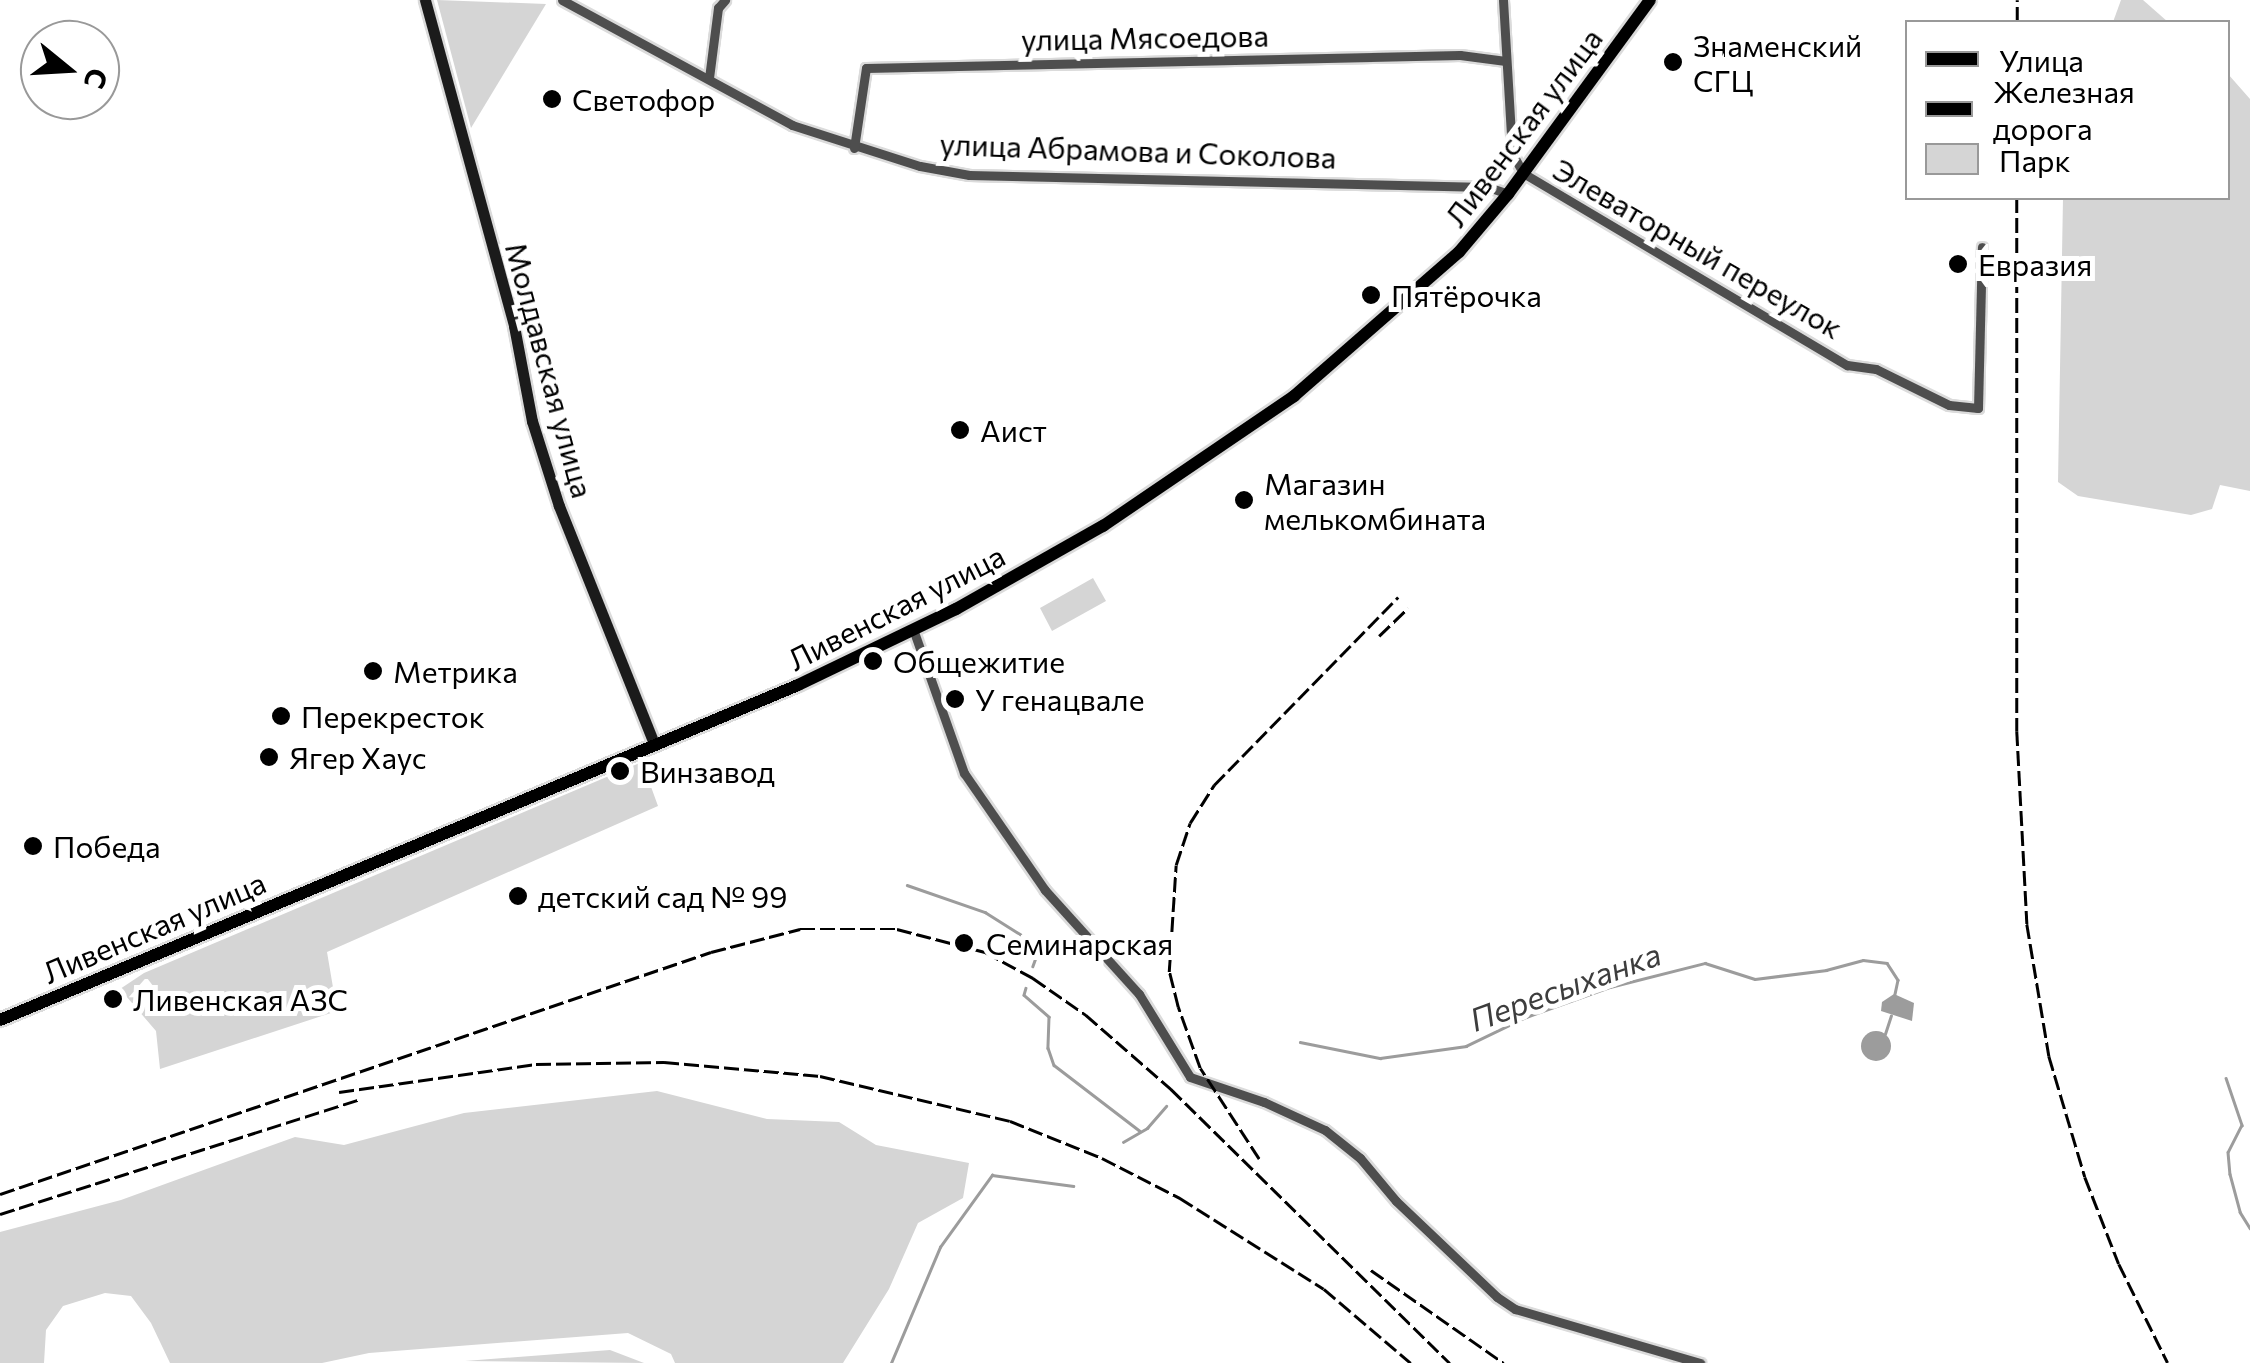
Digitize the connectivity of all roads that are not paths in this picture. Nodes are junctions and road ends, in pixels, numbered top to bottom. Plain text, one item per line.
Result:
1 (425, 0) edge
2 (562, 0) edge
3 (725, 0) edge
4 (1504, 0) edge
5 (1650, 0) edge
6 (1506, 61) junction
7 (709, 78) junction
8 (854, 148) junction
9 (1523, 173) junction
10 (1508, 194) junction
11 (1982, 246) dead end
12 (914, 630) junction
13 (654, 743) junction
14 (0, 1020) edge
15 (1700, 1363) edge

1 - 13 street, Молдавская улица
2 - 7 street, улица Абрамова и Соколова
3 - 7 street
4 - 6 street
5 - 9 main road, Ливенская улица
6 - 8 street, улица Мясоедова
6 - 9 street
7 - 8 street, улица Абрамова и Соколова
8 - 10 street, улица Абрамова и Соколова
9 - 10 main road, Ливенская улица
9 - 11 street, Элеваторный переулок
10 - 12 main road, Ливенская улица
12 - 13 main road, Ливенская улица
12 - 15 street
13 - 14 main road, Ливенская улица

